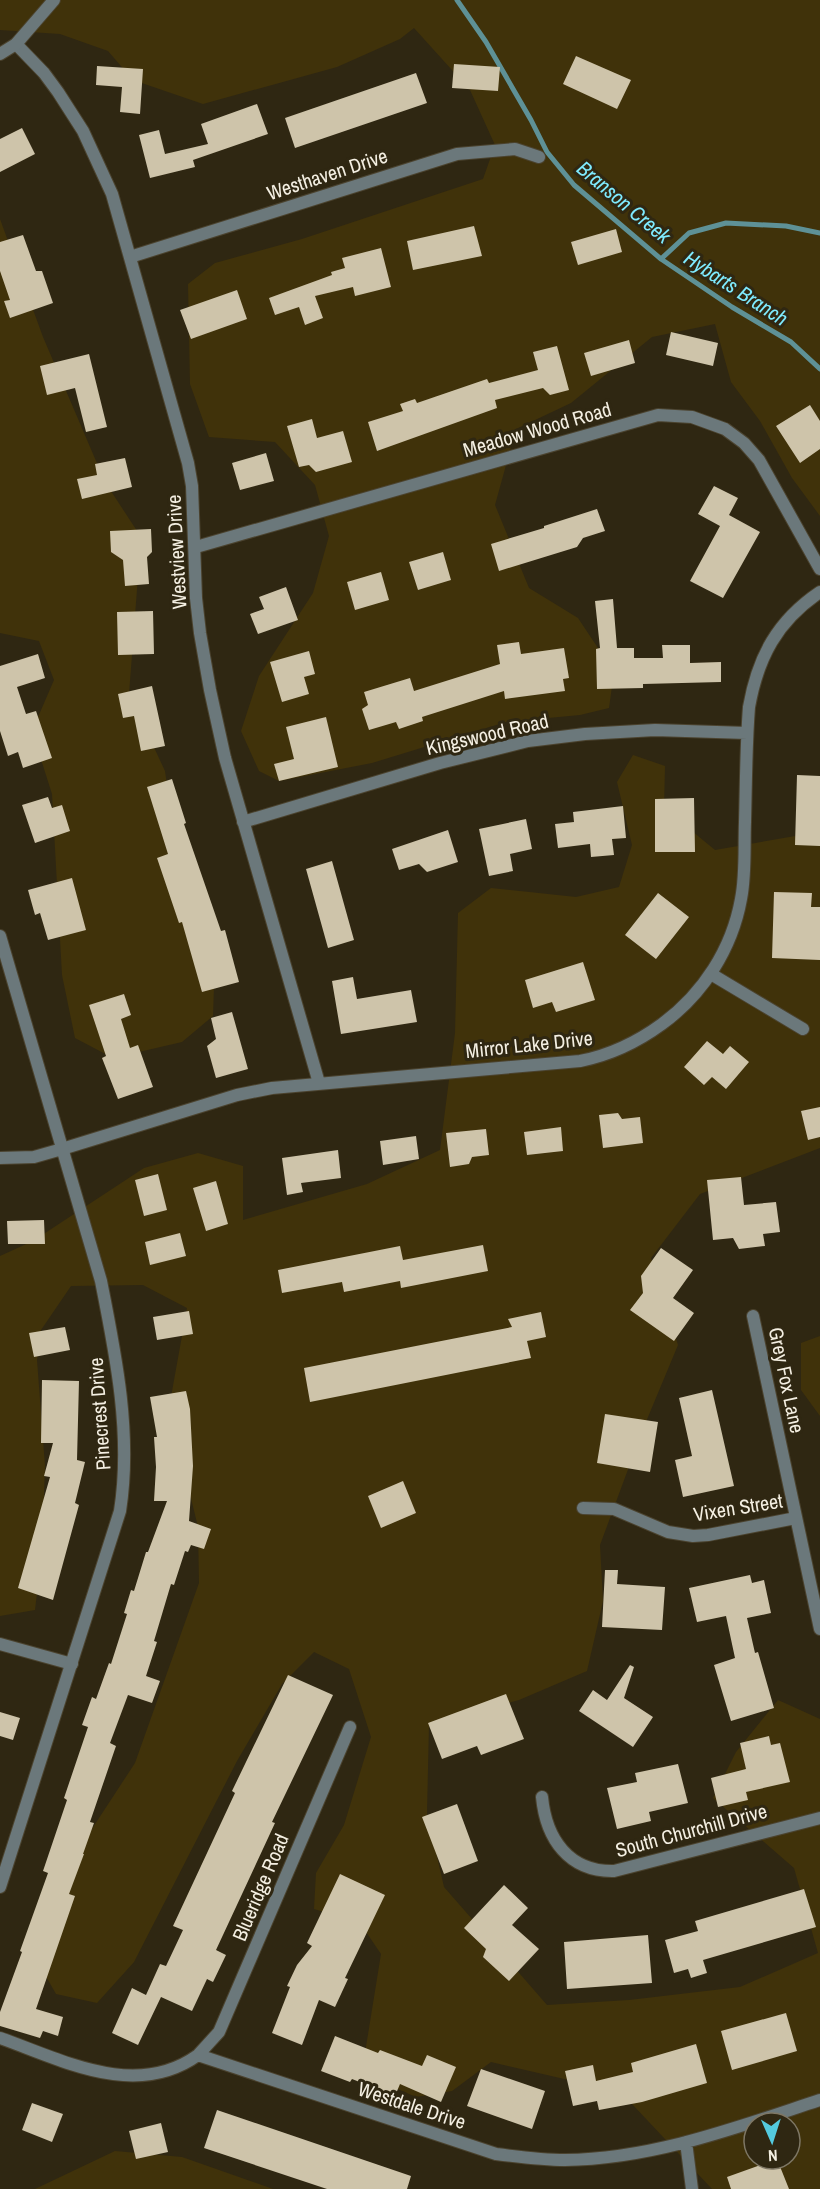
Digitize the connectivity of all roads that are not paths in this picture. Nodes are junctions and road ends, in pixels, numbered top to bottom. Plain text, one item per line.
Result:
1 (54, 0) edge
2 (15, 44) junction
3 (0, 54) edge
4 (539, 157) dead end
5 (130, 257) junction
6 (196, 548) junction
7 (820, 569) edge
8 (820, 591) edge
9 (747, 733) junction
10 (243, 822) junction
11 (0, 936) edge
12 (711, 974) junction
13 (803, 1029) dead end
14 (318, 1083) junction
15 (62, 1149) junction
16 (0, 1158) edge
17 (753, 1316) dead end
18 (583, 1508) dead end
19 (796, 1518) junction
20 (820, 1629) edge
21 (0, 1644) edge
22 (72, 1664) junction
23 (350, 1727) dead end
24 (542, 1797) dead end
25 (820, 1818) edge
26 (0, 1887) edge
27 (0, 2038) edge
28 (198, 2055) junction
29 (820, 2100) edge
30 (686, 2142) junction
31 (692, 2189) edge

1 - 2 street
2 - 3 street
2 - 5 street, Westview Drive
4 - 5 street, Westhaven Drive
5 - 6 street, Westview Drive
6 - 7 street, Meadow Wood Road
6 - 10 street, Westview Drive
8 - 9 street, Mirror Lake Drive
9 - 10 street, Kingswood Road
9 - 12 street, Mirror Lake Drive
10 - 14 street, Westview Drive
11 - 15 street, Pinecrest Drive
12 - 13 street
12 - 14 street, Mirror Lake Drive
14 - 15 street, Mirror Lake Drive
15 - 16 street, Mirror Lake Drive
15 - 22 street, Pinecrest Drive
17 - 19 street, Grey Fox Lane
18 - 19 street, Vixen Street
19 - 20 street, Grey Fox Lane
21 - 22 street
22 - 26 street, Pinecrest Drive
23 - 28 street, Blueridge Road
24 - 25 street, South Churchill Drive
27 - 28 street
28 - 30 street, Westdale Drive
29 - 30 street, Westdale Drive
30 - 31 street

